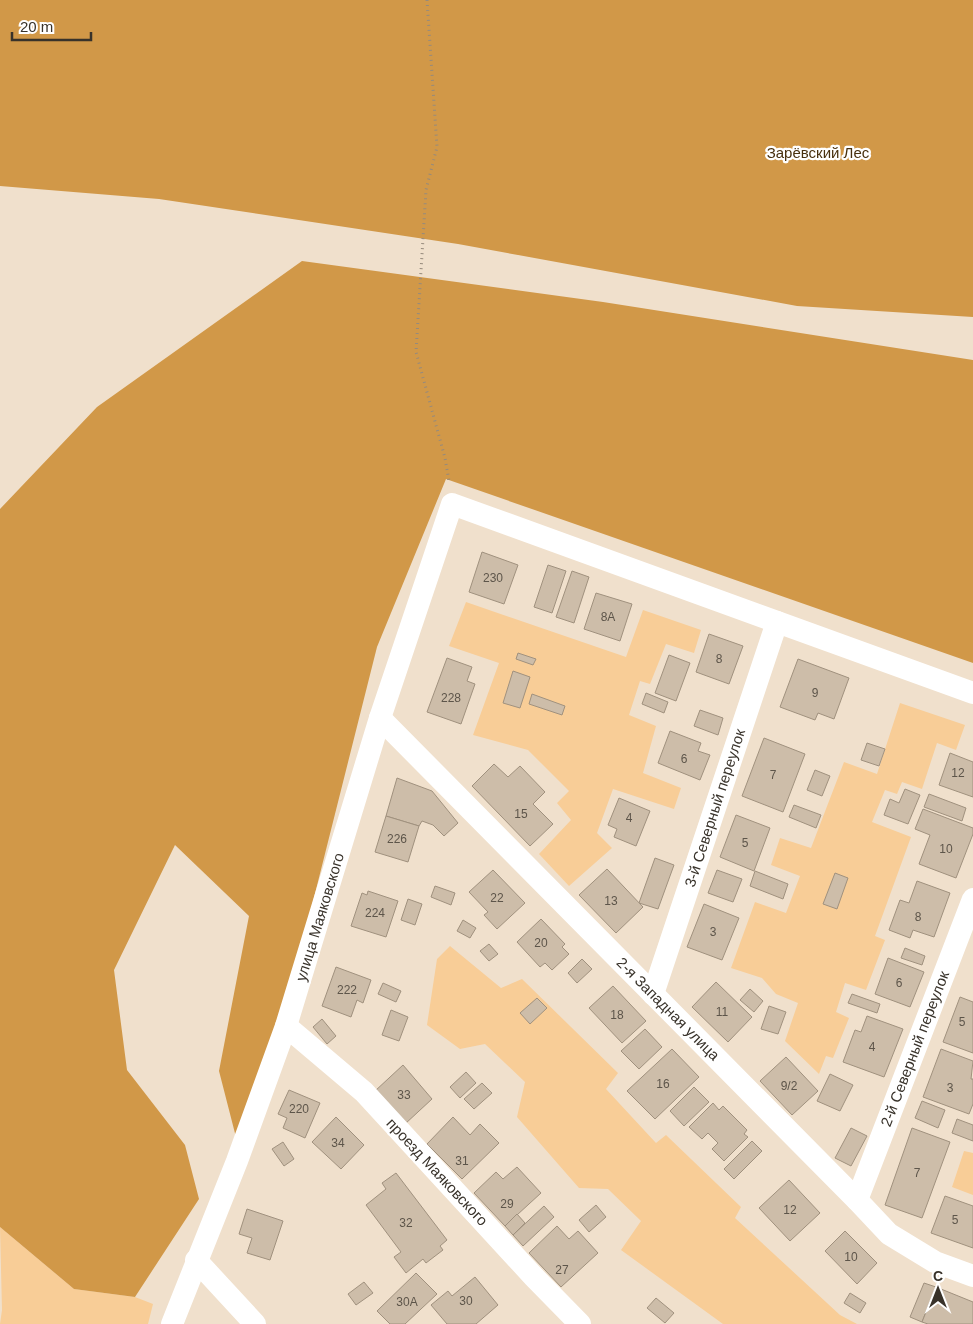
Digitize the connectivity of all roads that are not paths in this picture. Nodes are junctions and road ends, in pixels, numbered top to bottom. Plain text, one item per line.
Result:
1 (777, 622) junction
2 (973, 693) edge
3 (380, 718) junction
4 (973, 899) edge
5 (653, 994) junction
6 (286, 1026) junction
7 (857, 1200) junction
8 (196, 1260) junction
9 (973, 1276) edge
10 (172, 1324) edge
11 (255, 1324) edge
12 (580, 1324) edge

1 - 2 street
1 - 3 street, улица Маяковского
1 - 5 street, 3-й Северный переулок
3 - 5 street, 2-я Западная улица
3 - 6 street, улица Маяковского
4 - 7 street, 2-й Северный переулок
5 - 7 street, 2-я Западная улица
6 - 8 street, улица Маяковского
6 - 12 street, проезд Маяковского
7 - 9 street, 2-я Западная улица
8 - 10 street, улица Маяковского
8 - 11 street

